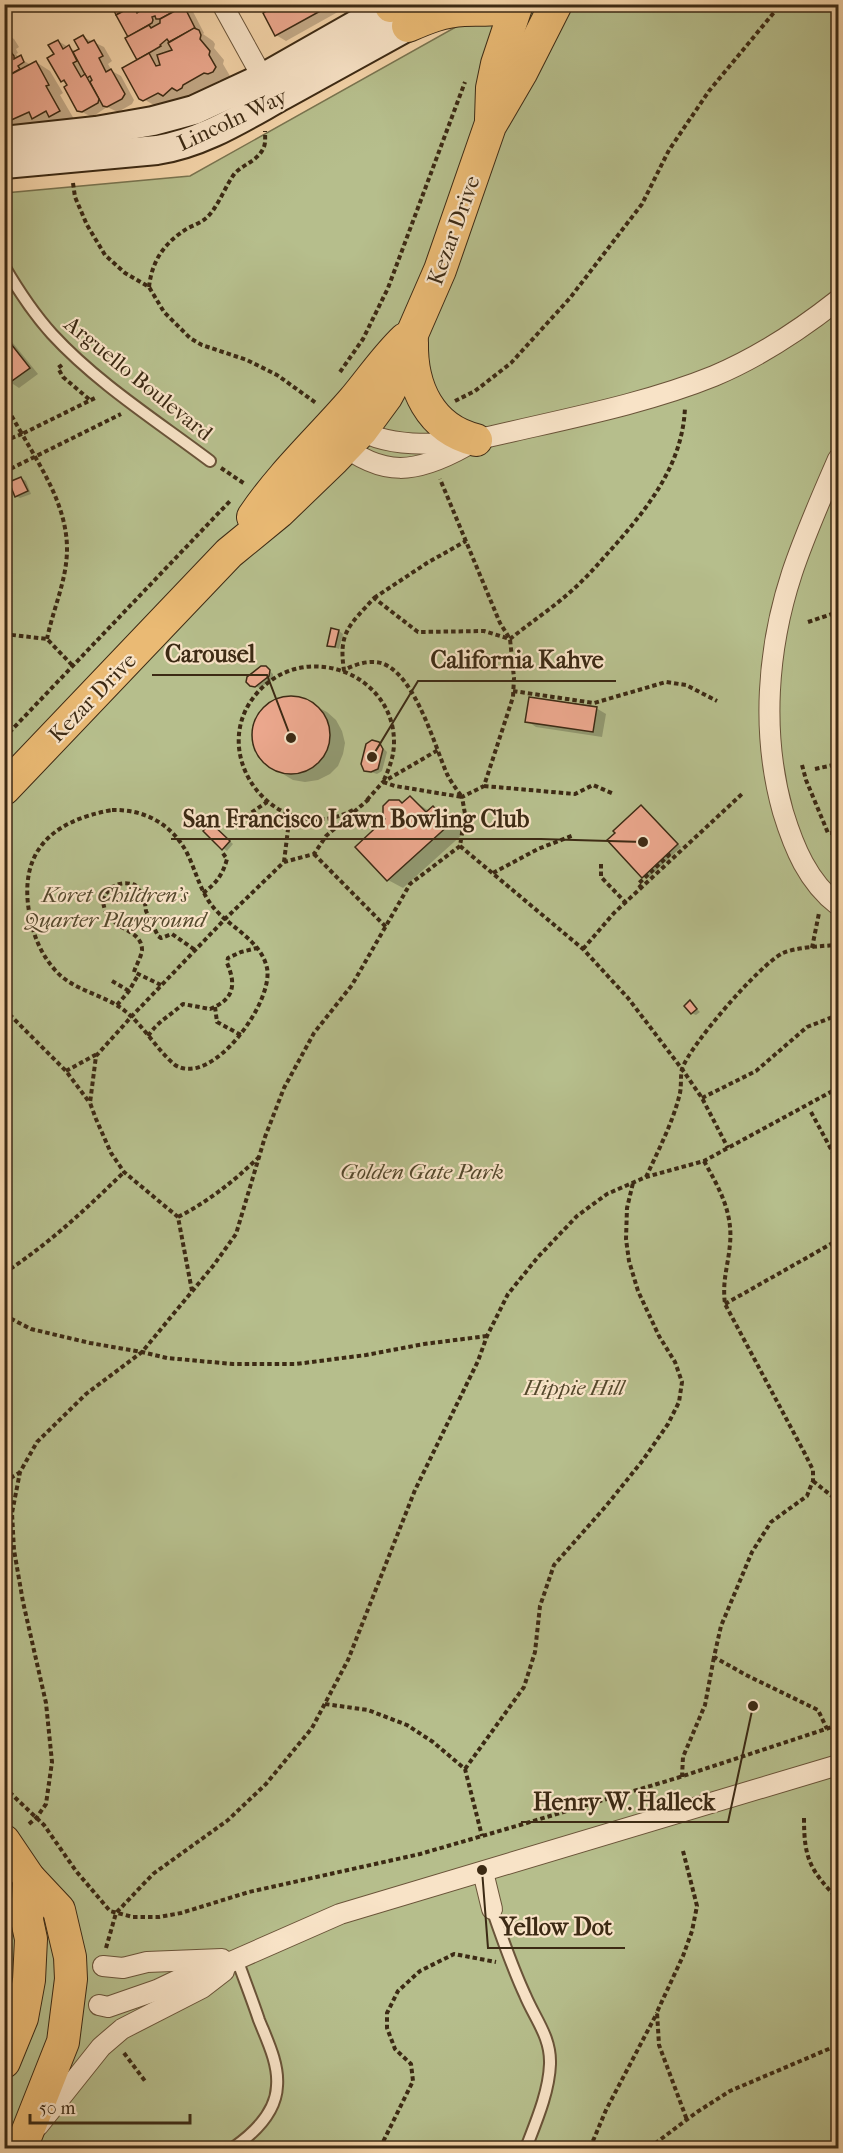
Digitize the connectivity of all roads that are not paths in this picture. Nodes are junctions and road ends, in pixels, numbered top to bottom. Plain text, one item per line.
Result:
1 (222, 4) edge
2 (517, 4) edge
3 (556, 4) edge
4 (397, 10) edge
5 (269, 88) junction
6 (490, 126) junction
7 (4, 141) edge
8 (4, 164) edge
9 (4, 266) edge
10 (838, 300) edge
11 (413, 332) junction
12 (331, 420) junction
13 (476, 440) junction
14 (838, 459) edge
15 (210, 461) road end
16 (4, 789) edge
17 (838, 905) edge
18 (838, 1765) edge
19 (17, 1832) edge
20 (483, 1872) junction
21 (29, 1878) junction
22 (492, 1909) joint
23 (104, 1958) road end
24 (237, 1959) junction
25 (195, 2004) dead end
26 (99, 2005) dead end
27 (4, 2062) edge
28 (24, 2147) edge
29 (233, 2148) edge
30 (526, 2148) edge

1 - 5 street
2 - 4 main road
2 - 6 main road, Kezar Drive
3 - 6 main road, Kezar Drive
4 - 5 main road, Lincoln Way
5 - 7 main road, Lincoln Way
5 - 8 main road, Lincoln Way
6 - 11 main road, Kezar Drive
9 - 15 lane, Arguello Boulevard
10 - 13 street
11 - 12 main road, Kezar Drive
11 - 13 main road
12 - 13 street
12 - 13 street
12 - 16 main road, Kezar Drive
14 - 17 street
18 - 20 street
19 - 21 main road
20 - 22 street
20 - 24 street
21 - 27 main road
21 - 28 main road
22 - 30 lane
23 - 24 street
24 - 25 street
24 - 26 street
24 - 28 street
24 - 29 lane

